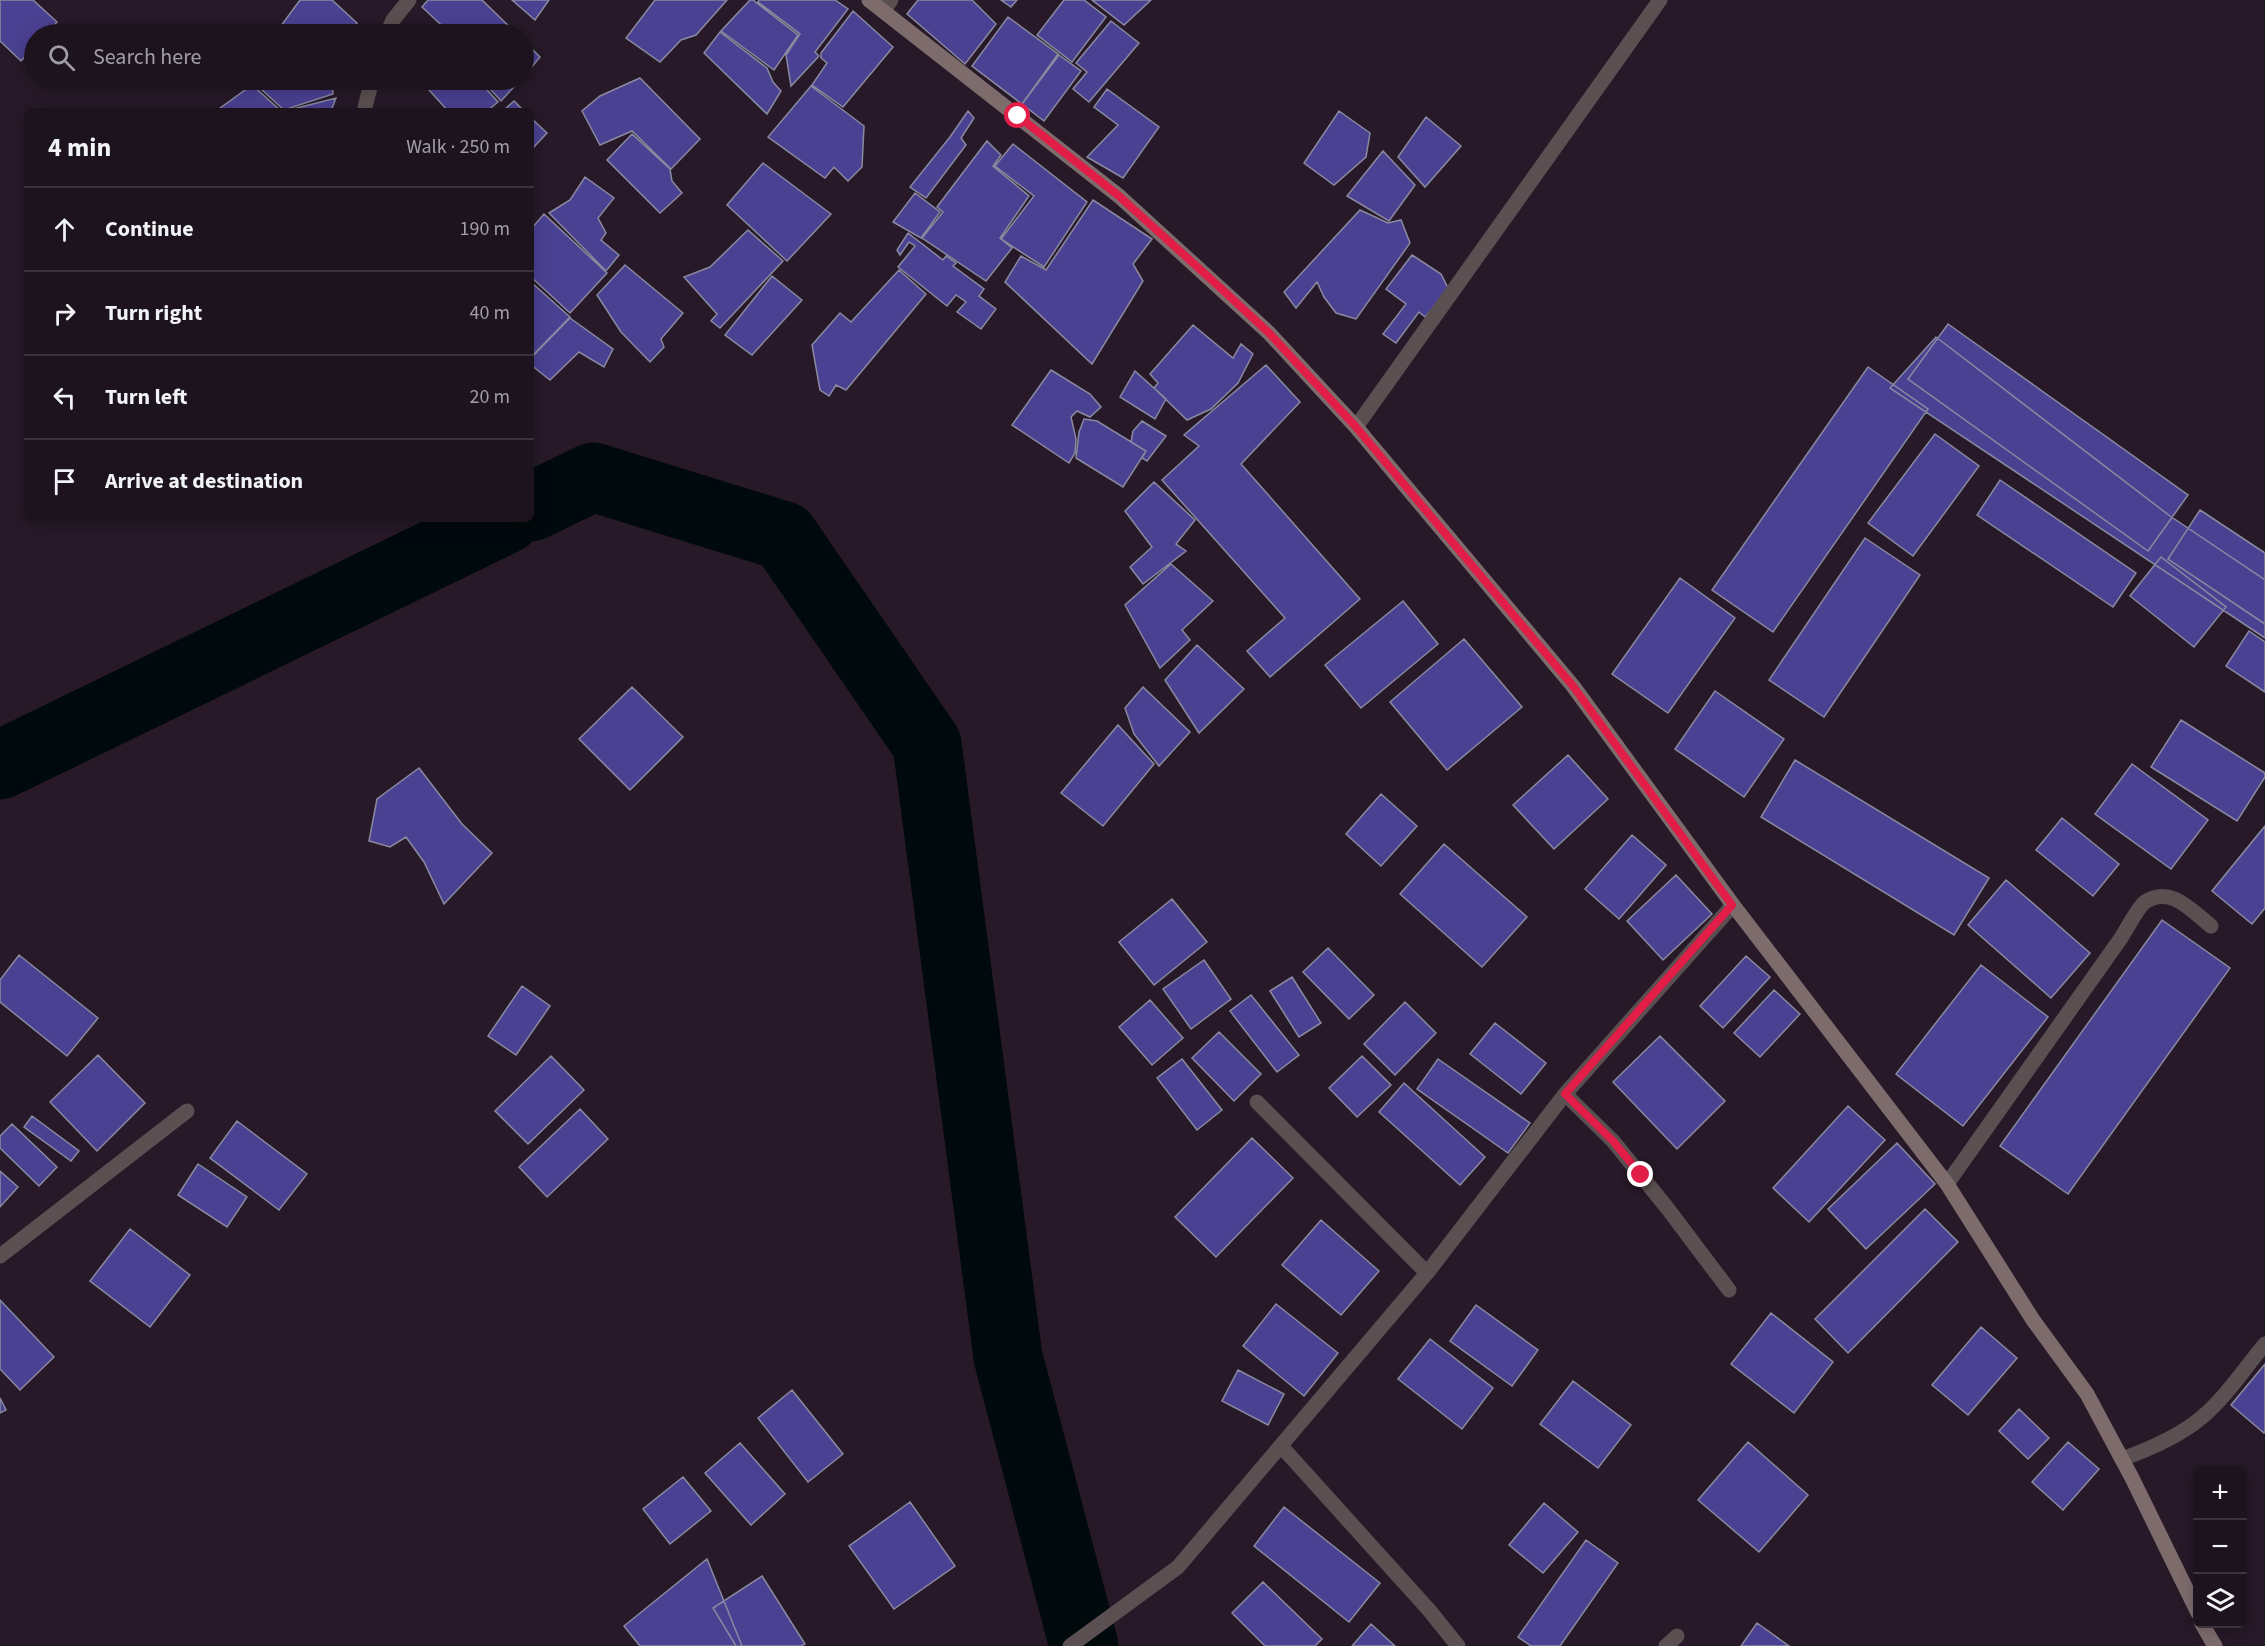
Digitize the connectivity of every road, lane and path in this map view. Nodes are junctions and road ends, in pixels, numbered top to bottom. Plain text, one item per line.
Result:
1 (410, 0) edge
2 (868, 0) edge
3 (1660, 0) edge
4 (887, 5) edge
5 (391, 24) edge
6 (369, 90) edge
7 (365, 108) edge
8 (1356, 427) junction
9 (1732, 905) junction
10 (2211, 926) dead end
11 (1565, 1094) junction
12 (1257, 1102) dead end
13 (187, 1111) dead end
14 (1947, 1184) junction
15 (0, 1256) edge
16 (1427, 1273) junction
17 (1729, 1290) dead end
18 (2265, 1344) edge
19 (1282, 1447) junction
20 (2122, 1459) junction
21 (2193, 1603) edge
22 (2205, 1628) edge
23 (1070, 1646) edge
24 (1458, 1646) edge
25 (2215, 1646) edge

1 - 5 street
2 - 4 street
3 - 8 street
4 - 8 street
6 - 7 street
8 - 9 street
9 - 11 street
9 - 14 street
10 - 14 street
11 - 16 street
11 - 17 street
12 - 16 street
13 - 15 street
14 - 20 street
16 - 19 street
18 - 20 street
19 - 23 street
19 - 24 street
20 - 21 street
22 - 25 street

